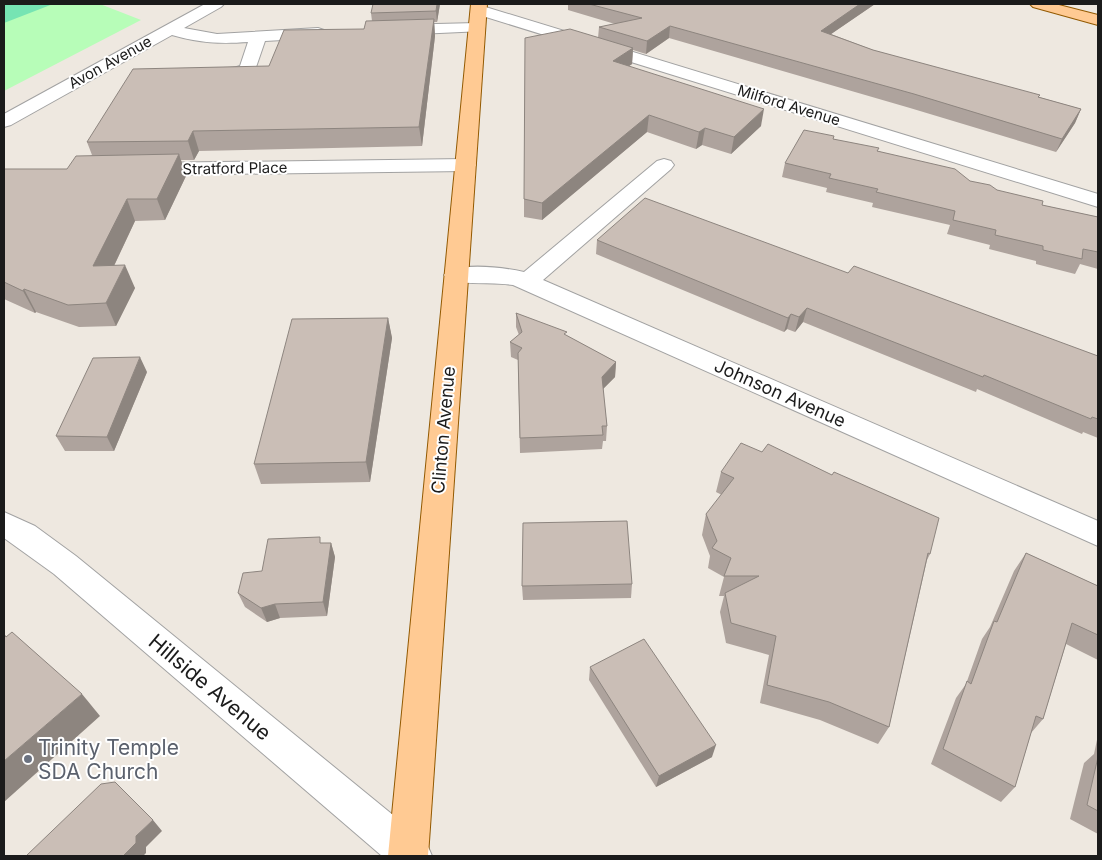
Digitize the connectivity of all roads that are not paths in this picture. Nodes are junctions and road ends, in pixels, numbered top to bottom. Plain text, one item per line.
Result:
1 (216, 4) edge
2 (1038, 4) edge
3 (478, 14) edge
4 (1098, 20) edge
5 (170, 29) junction
6 (383, 30) edge
7 (334, 32) edge
8 (258, 37) junction
9 (99, 68) junction
10 (130, 73) edge
11 (192, 74) edge
12 (4, 120) edge
13 (466, 165) junction
14 (664, 165) dead end
15 (122, 169) edge
16 (1098, 201) edge
17 (456, 275) junction
18 (527, 282) junction
19 (4, 524) edge
20 (1098, 534) edge
21 (409, 855) edge

1 - 5 street, Avon Avenue
2 - 4 main road
3 - 6 street, Milford Avenue
3 - 13 main road, Clinton Avenue
3 - 16 street, Milford Avenue
5 - 8 street
5 - 9 street, Avon Avenue
7 - 8 street
8 - 11 street
9 - 10 street
9 - 12 street, Avon Avenue
13 - 15 street, Stratford Place
13 - 17 main road, Clinton Avenue
14 - 18 street
17 - 18 street, Johnson Avenue
17 - 21 main road, Clinton Avenue
18 - 20 street, Johnson Avenue
19 - 21 street, Hillside Avenue

